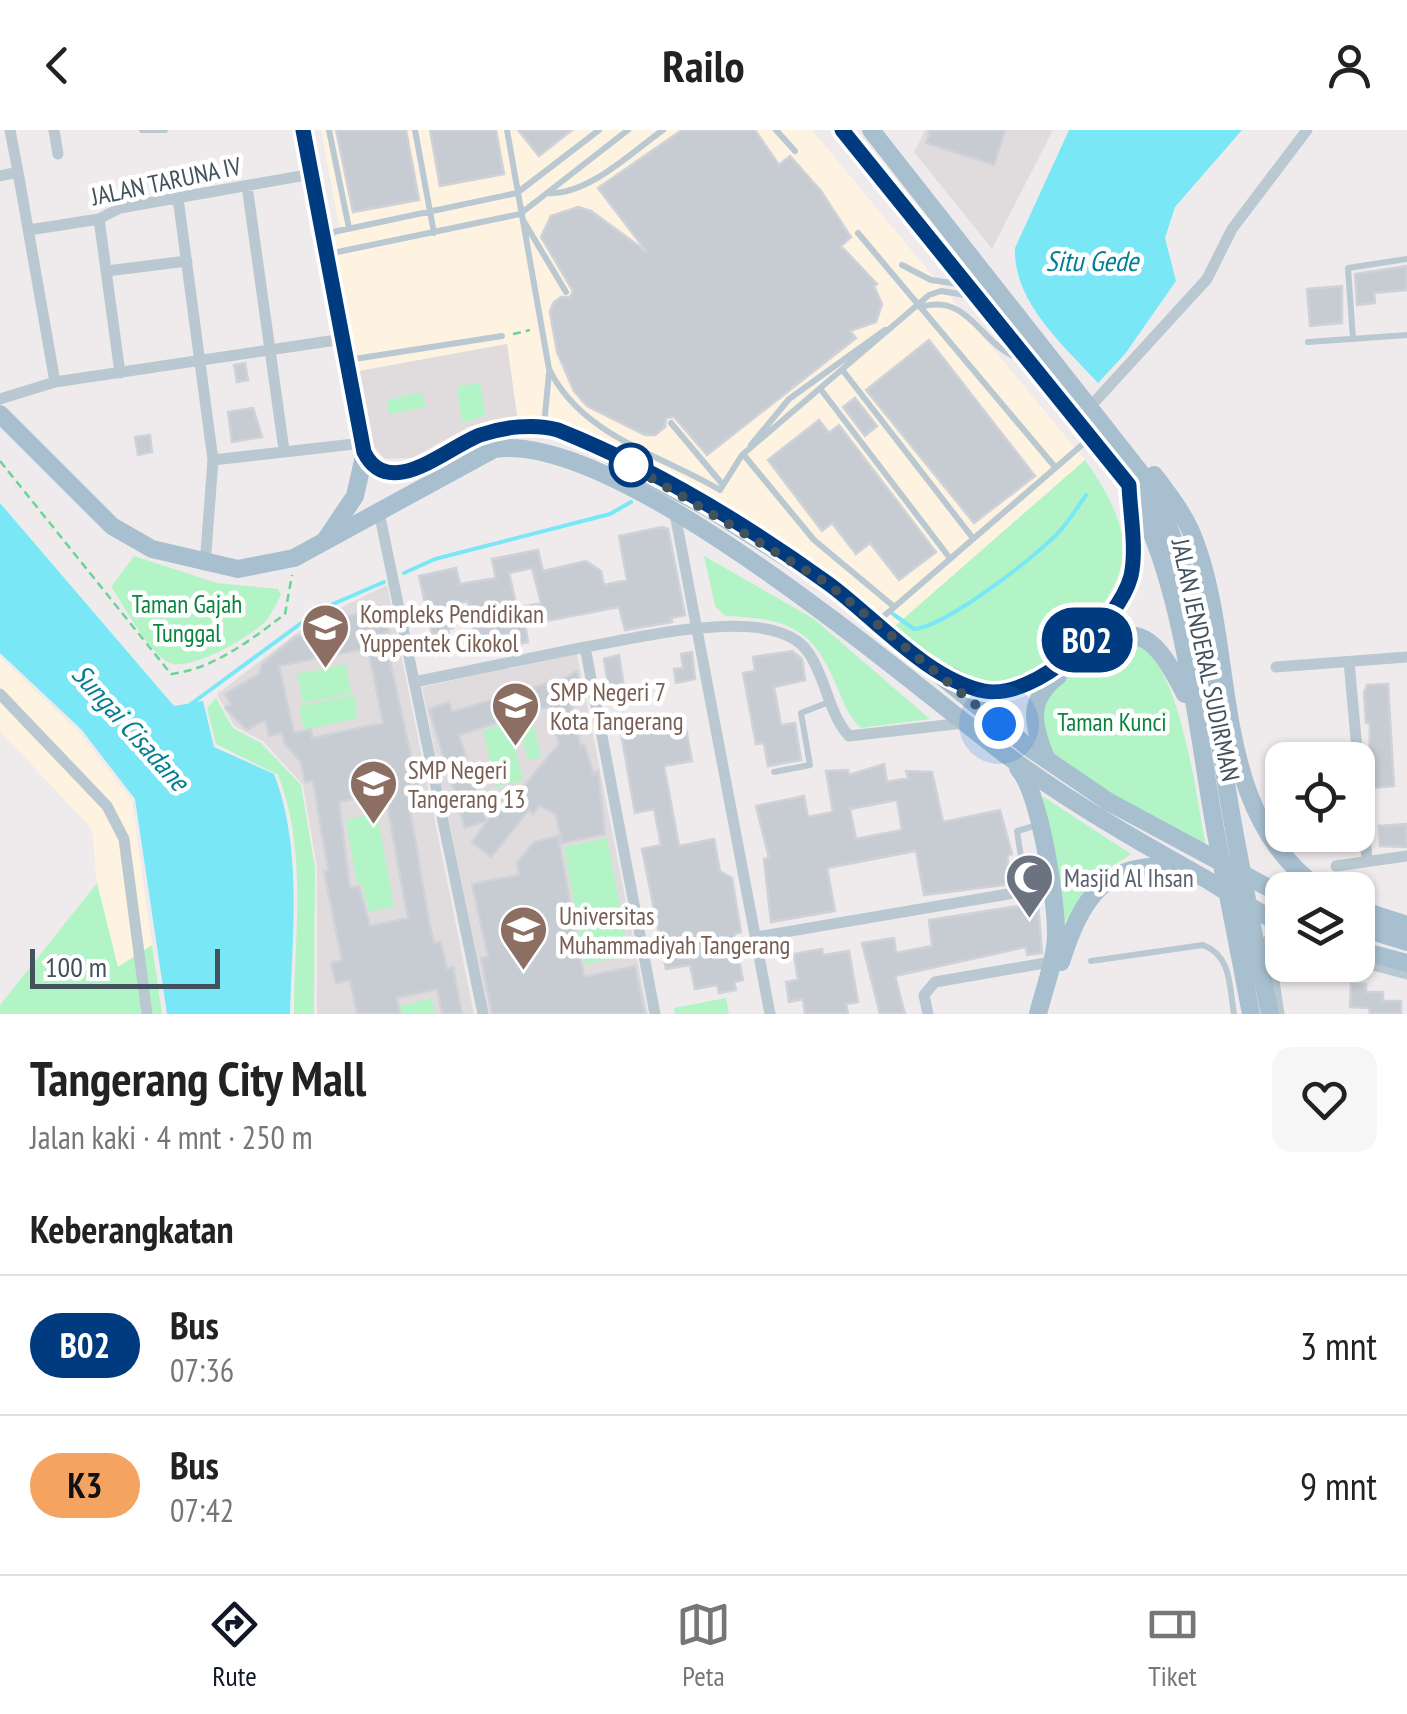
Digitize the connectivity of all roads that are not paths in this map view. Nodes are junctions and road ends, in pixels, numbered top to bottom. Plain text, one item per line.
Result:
1 (10, 130) edge
2 (54, 130) edge
3 (142, 130) edge
4 (165, 130) edge
5 (303, 130) edge
6 (329, 130) edge
7 (415, 130) edge
8 (507, 130) edge
9 (599, 130) edge
10 (628, 130) edge
11 (662, 130) edge
12 (776, 130) edge
13 (842, 130) edge
14 (871, 130) edge
15 (1307, 130) edge
16 (795, 151) dead end
17 (58, 154) dead end
18 (18, 172) junction
19 (312, 174) junction
20 (0, 176) edge
21 (247, 186) junction
22 (548, 193) junction
23 (517, 194) junction
24 (178, 198) junction
25 (430, 213) junction
26 (520, 214) junction
27 (99, 219) junction
28 (348, 228) junction
29 (30, 230) junction
30 (858, 232) dead end
31 (434, 233) junction
32 (323, 234) junction
33 (327, 255) junction
34 (1407, 259) edge
35 (187, 261) junction
36 (902, 265) dead end
37 (107, 271) junction
38 (970, 291) junction
39 (566, 292) dead end
40 (918, 307) junction
41 (1407, 335) edge
42 (502, 336) road end
43 (343, 339) junction
44 (1353, 339) junction
45 (1308, 342) dead end
46 (270, 353) junction
47 (347, 361) junction
48 (1028, 361) junction
49 (199, 363) junction
50 (549, 369) junction
51 (844, 372) junction
52 (120, 373) junction
53 (55, 382) junction
54 (822, 390) junction
55 (0, 398) edge
56 (1088, 408) junction
57 (0, 414) edge
58 (671, 423) dead end
59 (544, 426) junction
60 (1090, 438) junction
61 (1116, 442) junction
62 (364, 448) junction
63 (284, 450) junction
64 (742, 455) junction
65 (213, 460) junction
66 (1055, 467) junction
67 (1129, 485) junction
68 (722, 487) junction
69 (708, 508) junction
70 (379, 512) junction
71 (675, 514) junction
72 (972, 537) junction
73 (323, 544) junction
74 (949, 557) junction
75 (206, 564) junction
76 (844, 596) junction
77 (892, 606) junction
78 (831, 614) junction
79 (876, 623) junction
80 (698, 629) junction
81 (585, 647) junction
82 (910, 653) junction
83 (1407, 658) edge
84 (1349, 662) junction
85 (1276, 667) dead end
86 (414, 682) junction
87 (0, 694) edge
88 (830, 702) junction
89 (1194, 712) junction
90 (969, 723) junction
91 (1005, 754) junction
92 (1046, 760) junction
93 (774, 772) dead end
94 (1040, 824) junction
95 (1225, 832) junction
96 (1407, 856) edge
97 (1367, 858) junction
98 (1336, 866) dead end
99 (1188, 869) junction
100 (1298, 872) edge
101 (1265, 886) edge
102 (1050, 887) junction
103 (1026, 890) junction
104 (1265, 914) edge
105 (1375, 914) edge
106 (1407, 924) edge
107 (1375, 932) edge
108 (756, 936) junction
109 (1407, 942) edge
110 (1247, 944) junction
111 (1375, 955) edge
112 (1091, 961) dead end
113 (1051, 962) junction
114 (1407, 963) edge
115 (1375, 966) edge
116 (1407, 974) edge
117 (1274, 982) edge
118 (147, 1014) edge
119 (483, 1014) edge
120 (656, 1014) edge
121 (770, 1014) edge
122 (928, 1014) edge
123 (1038, 1014) edge
124 (1050, 1014) edge
125 (1234, 1014) edge
126 (1251, 1014) edge
127 (1270, 1014) edge
128 (1279, 1014) edge

1 - 18 street
2 - 17 street
3 - 4 lane
5 - 19 main road
6 - 28 lane
7 - 25 lane
8 - 23 lane
9 - 23 lane
10 - 22 lane
11 - 22 lane
12 - 16 lane
13 - 38 main road, JALAN JENDERAL SUDIRMAN
14 - 56 main road, JALAN JENDERAL SUDIRMAN
15 - 56 street
18 - 20 street
18 - 29 street
19 - 21 street, JALAN TARUNA IV
19 - 32 main road
21 - 24 street, JALAN TARUNA IV
21 - 46 street
22 - 26 lane
23 - 25 lane
23 - 26 lane
24 - 27 street, JALAN TARUNA IV
24 - 35 street
25 - 28 lane
25 - 31 lane
26 - 31 lane
26 - 39 lane
26 - 50 lane
27 - 29 street, JALAN TARUNA IV
27 - 37 street
28 - 32 lane
29 - 53 street
30 - 40 lane
31 - 33 lane
32 - 33 main road
33 - 43 main road
34 - 44 lane
35 - 37 street
35 - 49 street
36 - 38 lane
37 - 52 street
38 - 40 lane
38 - 48 main road, JALAN JENDERAL SUDIRMAN
40 - 48 lane
40 - 51 lane
40 - 64 lane
40 - 66 lane
41 - 44 lane
42 - 47 lane
43 - 46 street
43 - 47 main road
44 - 45 lane
46 - 49 street
46 - 63 street
47 - 62 main road
48 - 60 main road, JALAN JENDERAL SUDIRMAN
49 - 52 street
49 - 65 street
50 - 59 lane
50 - 68 lane
51 - 54 lane
51 - 72 lane
52 - 53 street
53 - 55 street
54 - 64 lane
54 - 74 lane
56 - 61 main road, JALAN JENDERAL SUDIRMAN
57 - 75 main road
58 - 68 lane
59 - 62 main road
59 - 69 main road
60 - 66 lane
60 - 67 main road, JALAN JENDERAL SUDIRMAN
61 - 95 main road, JALAN JENDERAL SUDIRMAN
61 - 100 main road
62 - 63 street
62 - 73 main road
63 - 65 street
64 - 68 lane
64 - 77 lane
65 - 75 street
66 - 72 lane
67 - 82 main road
67 - 89 main road, JALAN JENDERAL SUDIRMAN
68 - 69 lane
69 - 76 main road
70 - 71 main road
70 - 73 main road
70 - 86 street
71 - 78 main road
71 - 80 street
72 - 74 lane
73 - 75 main road
74 - 77 lane
76 - 78 main road
76 - 79 main road
77 - 79 lane
78 - 90 main road
79 - 82 main road
80 - 81 street
80 - 88 street
80 - 108 street
81 - 86 street
81 - 120 street
82 - 92 main road
83 - 84 street
84 - 85 street
84 - 97 street
86 - 119 street
87 - 118 street
88 - 90 street
88 - 93 lane
89 - 92 main road
89 - 95 main road, JALAN JENDERAL SUDIRMAN
90 - 91 main road
91 - 94 main road
91 - 99 main road
92 - 101 main road
94 - 102 main road
94 - 103 lane
95 - 110 main road, JALAN JENDERAL SUDIRMAN, bridge
96 - 97 street
97 - 98 street
99 - 104 main road
99 - 124 main road
102 - 103 street
102 - 113 main road
103 - 108 street
105 - 106 main road
107 - 109 main road
108 - 121 street
110 - 126 main road
110 - 127 main road
111 - 114 main road
112 - 125 lane
113 - 122 street
113 - 123 main road
115 - 116 street
117 - 128 street

